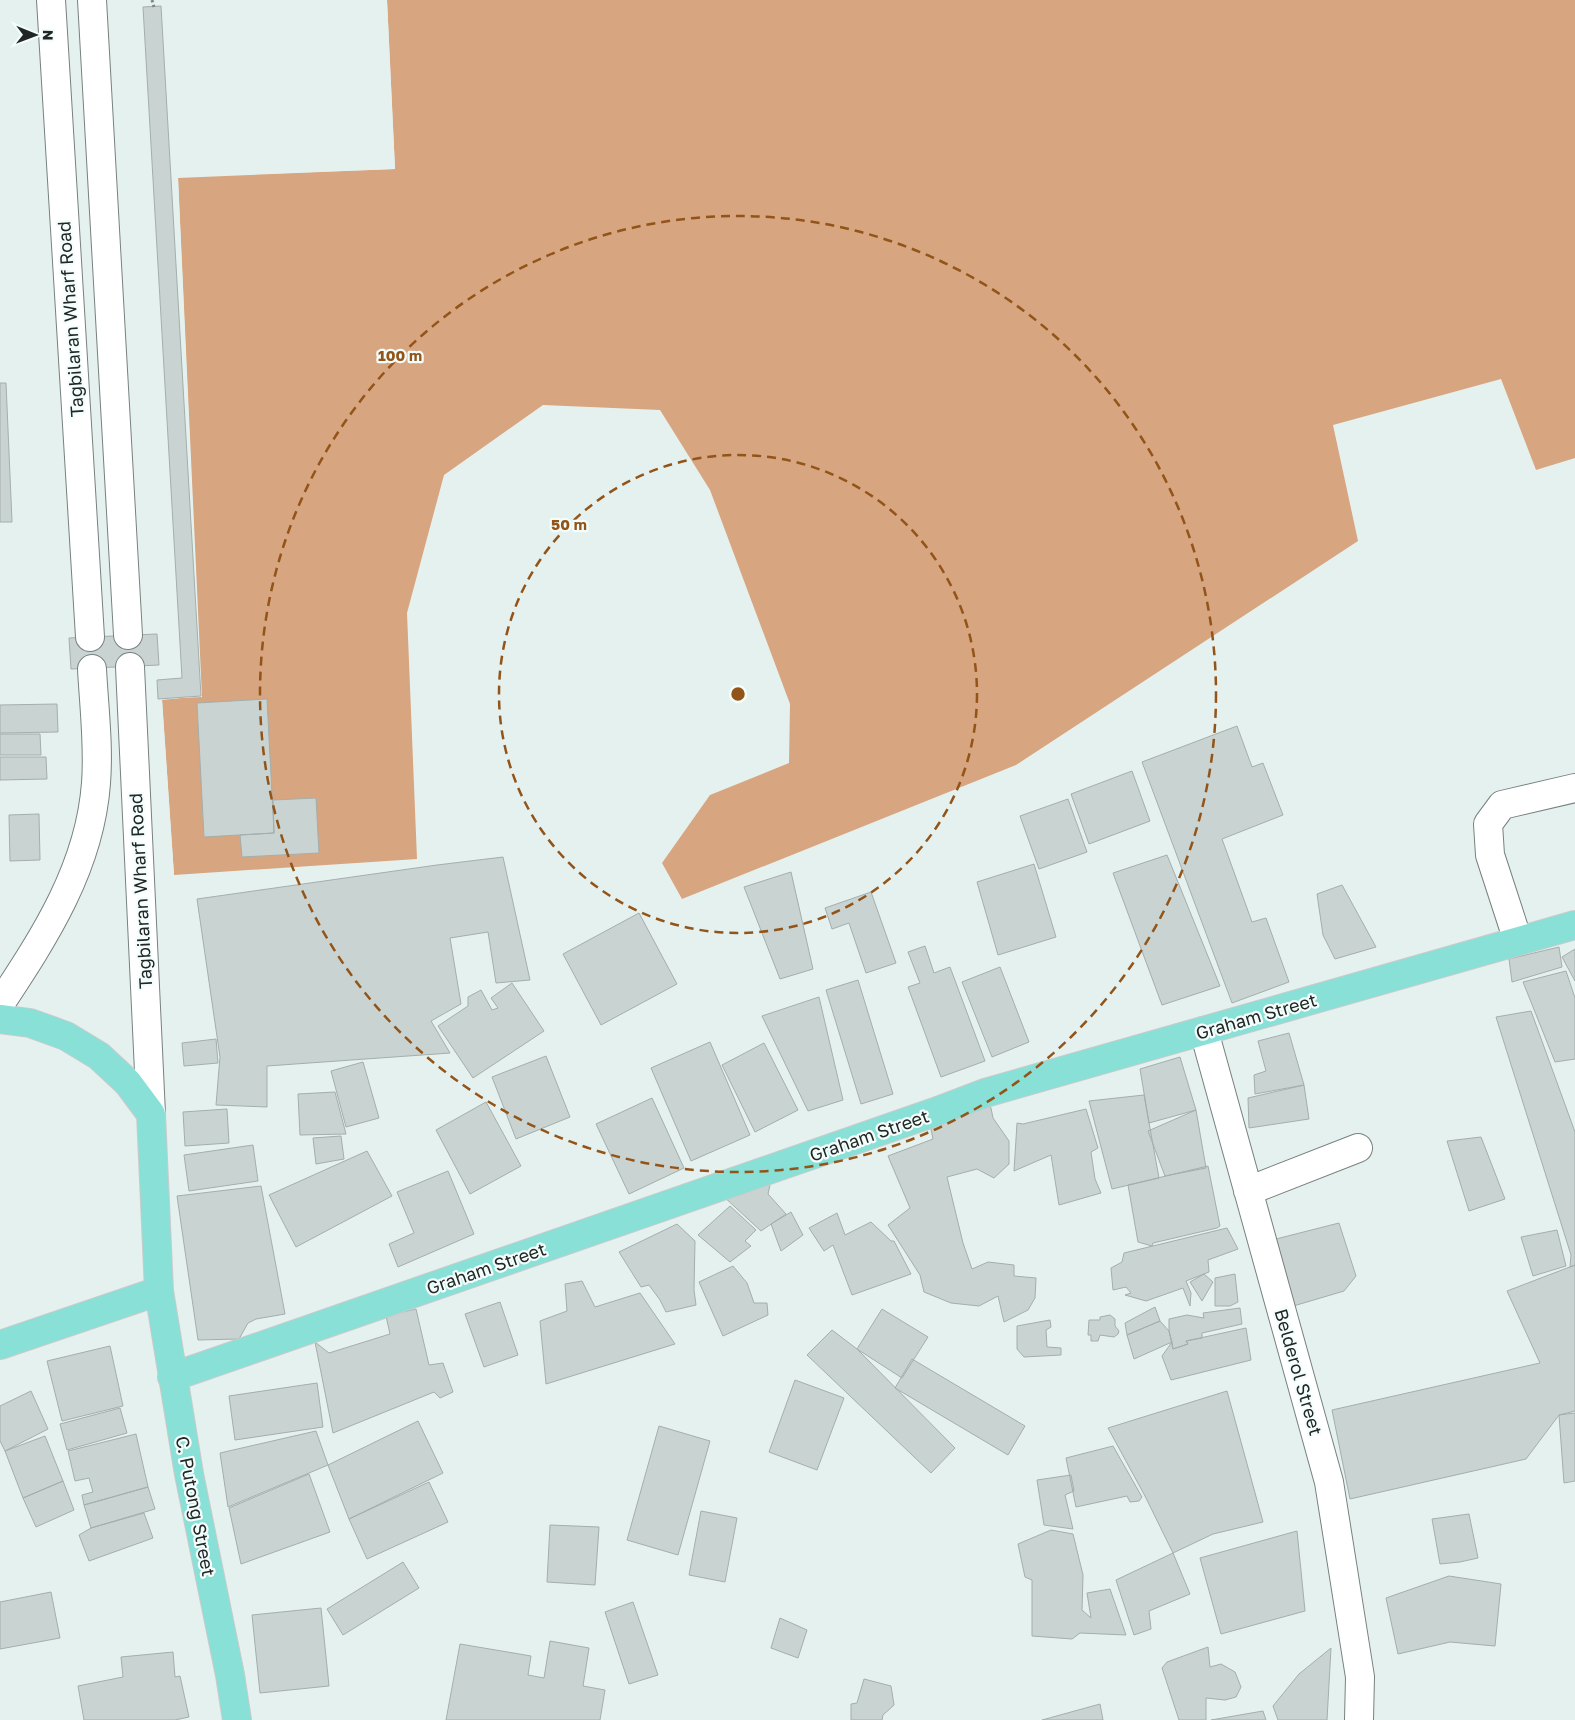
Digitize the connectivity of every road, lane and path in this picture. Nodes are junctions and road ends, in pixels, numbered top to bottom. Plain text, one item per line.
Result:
1 (51, 0) edge
2 (92, 0) edge
3 (152, 0) edge
4 (154, 7) dead end
5 (102, 185) junction
6 (62, 188) junction
7 (116, 408) junction
8 (76, 410) junction
9 (128, 635) dead end
10 (90, 637) dead end
11 (130, 667) dead end
12 (92, 669) dead end
13 (133, 739) junction
14 (96, 741) junction
15 (1575, 788) edge
16 (1575, 925) edge
17 (1518, 941) junction
18 (0, 1004) edge
19 (0, 1019) edge
20 (1204, 1031) junction
21 (150, 1114) junction
22 (1358, 1148) dead end
23 (1248, 1191) junction
24 (159, 1291) junction
25 (0, 1345) edge
26 (172, 1377) junction
27 (236, 1720) edge
28 (1359, 1720) edge

1 - 6 street, Tagbilaran Wharf Road
2 - 5 street
3 - 4 path
5 - 6 street
5 - 7 street
6 - 8 street, Tagbilaran Wharf Road
7 - 8 street
7 - 9 street
8 - 10 street, Tagbilaran Wharf Road
11 - 13 street, Tagbilaran Wharf Road
12 - 14 street
13 - 14 street
13 - 21 street, Tagbilaran Wharf Road
14 - 18 street
15 - 17 street
16 - 17 main road, Graham Street
17 - 20 main road, Graham Street
19 - 21 main road
20 - 23 street, Belderol Street
20 - 26 main road, Graham Street
21 - 24 main road, C. Putong Street
22 - 23 street
23 - 28 street, Belderol Street
24 - 25 main road
24 - 26 main road, C. Putong Street
26 - 27 main road, C. Putong Street

